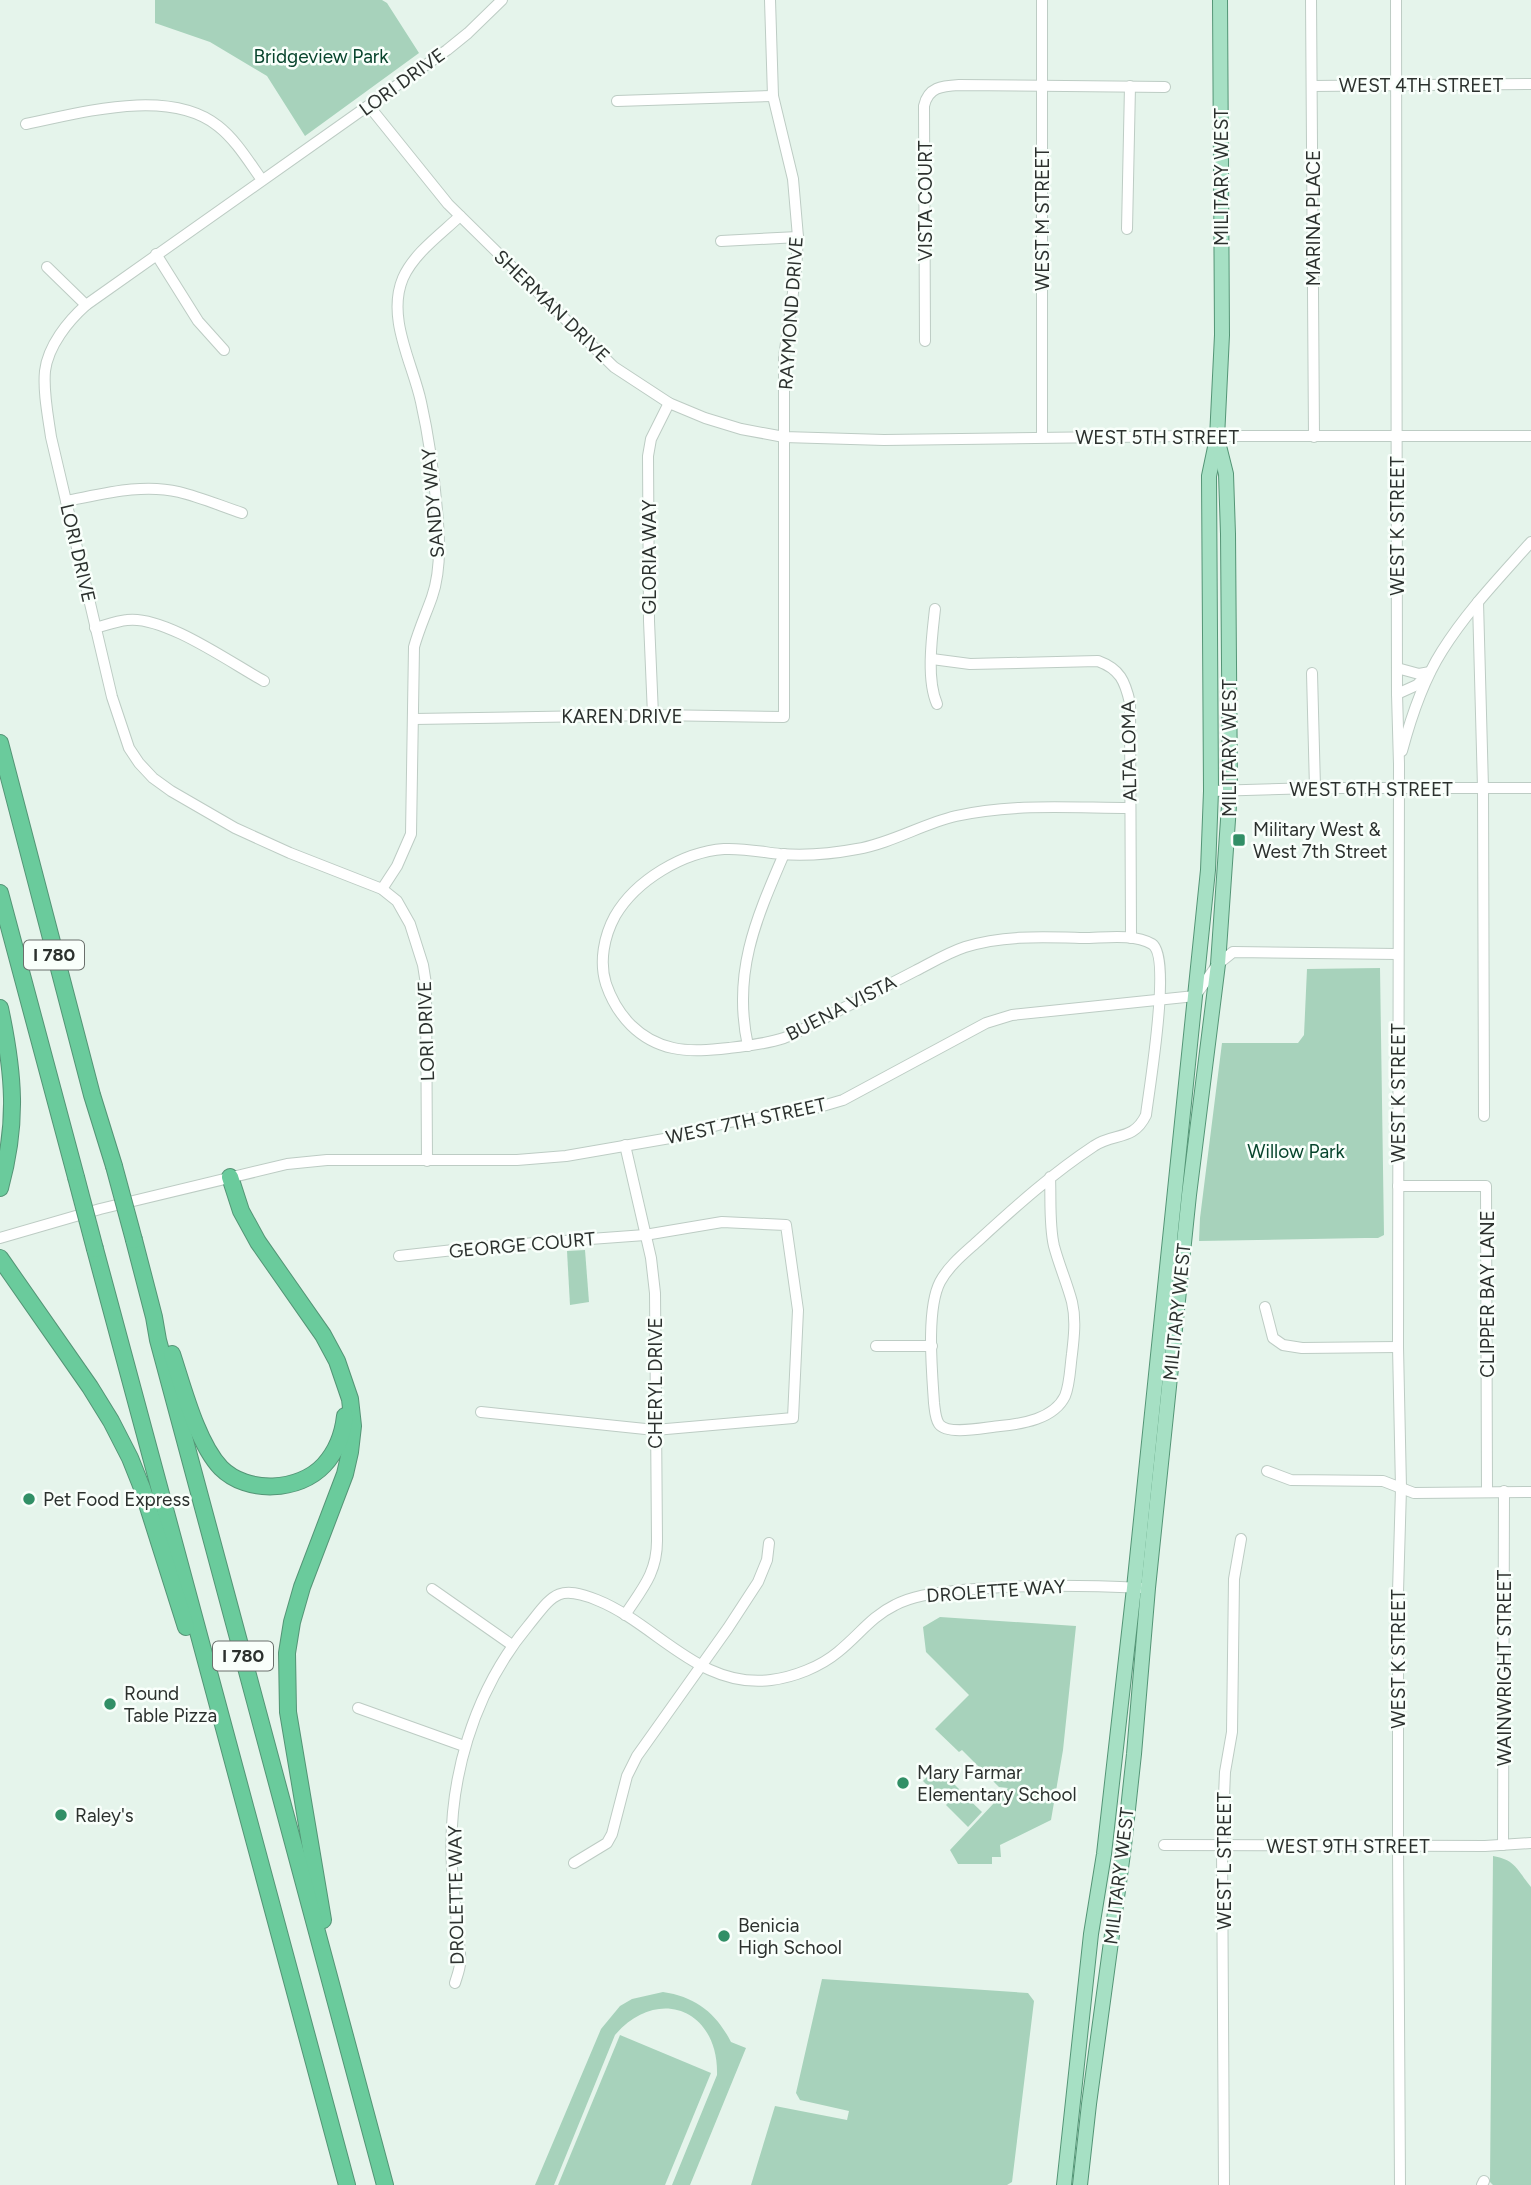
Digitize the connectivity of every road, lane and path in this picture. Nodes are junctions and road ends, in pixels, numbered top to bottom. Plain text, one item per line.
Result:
1 (502, 0) edge
2 (770, 0) edge
3 (1042, 0) edge
4 (1220, 0) edge
5 (1311, 0) edge
6 (1396, 0) edge
7 (1531, 84) edge
8 (1042, 85) junction
9 (1396, 85) junction
10 (1130, 86) junction
11 (1312, 86) junction
12 (1165, 87) dead end
13 (773, 96) junction
14 (617, 101) dead end
15 (369, 106) junction
16 (26, 124) dead end
17 (262, 180) junction
18 (460, 216) junction
19 (1127, 229) dead end
20 (798, 237) junction
21 (721, 241) dead end
22 (156, 254) junction
23 (47, 267) dead end
24 (86, 305) junction
25 (925, 341) dead end
26 (224, 350) dead end
27 (669, 403) junction
28 (1397, 436) junction
29 (1531, 436) edge
30 (784, 437) junction
31 (1314, 437) junction
32 (1042, 438) junction
33 (1217, 438) junction
34 (66, 501) junction
35 (242, 513) dead end
36 (1531, 542) edge
37 (1478, 602) junction
38 (935, 609) dead end
39 (96, 628) junction
40 (932, 659) junction
41 (1396, 668) junction
42 (785, 670) joint
43 (1430, 672) junction
44 (1312, 673) dead end
45 (264, 681) dead end
46 (1397, 694) junction
47 (937, 704) dead end
48 (653, 715) junction
49 (414, 719) junction
50 (0, 743) edge
51 (1399, 764) junction
52 (1315, 788) junction
53 (1483, 788) junction
54 (1531, 788) edge
55 (1398, 789) junction
56 (1211, 791) junction
57 (1230, 791) junction
58 (1130, 808) junction
59 (784, 854) junction
60 (383, 889) junction
61 (0, 893) edge
62 (1131, 938) junction
63 (1398, 954) junction
64 (1219, 964) junction
65 (1195, 996) junction
66 (1159, 1000) junction
67 (0, 1008) edge
68 (748, 1046) junction
69 (1484, 1116) dead end
70 (625, 1145) junction
71 (427, 1161) junction
72 (230, 1177) junction
73 (1050, 1177) junction
74 (1398, 1186) junction
75 (0, 1188) edge
76 (645, 1235) junction
77 (0, 1238) edge
78 (399, 1256) dead end
79 (0, 1258) edge
80 (1265, 1307) dead end
81 (154, 1317) junction
82 (876, 1346) dead end
83 (932, 1346) junction
84 (1398, 1347) junction
85 (345, 1386) junction
86 (481, 1412) dead end
87 (655, 1430) junction
88 (1267, 1471) dead end
89 (1401, 1488) junction
90 (1504, 1491) junction
91 (1487, 1492) junction
92 (1531, 1492) edge
93 (1241, 1539) dead end
94 (769, 1543) dead end
95 (1141, 1588) junction
96 (432, 1589) dead end
97 (625, 1615) junction
98 (512, 1645) junction
99 (701, 1666) junction
100 (358, 1708) dead end
101 (223, 1720) junction
102 (464, 1746) junction
103 (1531, 1843) edge
104 (1164, 1845) dead end
105 (1222, 1845) junction
106 (1503, 1845) junction
107 (1398, 1846) junction
108 (574, 1863) dead end
109 (455, 1983) dead end
110 (334, 1994) junction
111 (347, 2185) edge
112 (385, 2185) edge
113 (1065, 2185) edge
114 (1080, 2185) edge
115 (1224, 2185) edge
116 (1400, 2185) edge

1 - 15 street, LORI DRIVE
2 - 13 street, RAYMOND DRIVE
3 - 8 street, WEST M STREET
4 - 33 main road, MILITARY WEST
5 - 11 street, MARINA PLACE
6 - 9 street, WEST K STREET
7 - 9 street, WEST 4TH STREET
8 - 10 street
8 - 25 street, VISTA COURT
8 - 32 street, WEST M STREET
9 - 11 street, WEST 4TH STREET
9 - 28 street, WEST K STREET
10 - 12 street
10 - 19 street
11 - 31 street, MARINA PLACE
13 - 14 street
13 - 20 street, RAYMOND DRIVE
15 - 17 street, LORI DRIVE
15 - 18 street, SHERMAN DRIVE
16 - 17 street
17 - 22 street, LORI DRIVE
18 - 27 street, SHERMAN DRIVE
18 - 49 street, SANDY WAY
20 - 21 street
20 - 30 street, RAYMOND DRIVE
22 - 24 street, LORI DRIVE
22 - 26 street
23 - 24 street
24 - 34 street, LORI DRIVE
27 - 30 street, SHERMAN DRIVE
27 - 48 street, GLORIA WAY
28 - 29 street, WEST 5TH STREET
28 - 31 street, WEST 5TH STREET
28 - 41 street, WEST K STREET
30 - 32 street, WEST 5TH STREET
30 - 42 street, RAYMOND DRIVE
31 - 33 street, WEST 5TH STREET
32 - 33 street, WEST 5TH STREET
33 - 56 main road, MILITARY WEST
33 - 57 main road, MILITARY WEST
34 - 35 street
34 - 39 street, LORI DRIVE
36 - 37 street
37 - 43 street
37 - 53 street
38 - 40 street
39 - 45 street
39 - 60 street, LORI DRIVE
40 - 47 street
40 - 58 street, ALTA LOMA
41 - 43 street
41 - 46 street, WEST K STREET
42 - 48 street, KAREN DRIVE
43 - 46 street
43 - 51 street
44 - 52 street
46 - 51 street, WEST K STREET
48 - 49 street, KAREN DRIVE
49 - 60 street, SANDY WAY
50 - 81 highway, I 780, bridge
51 - 55 street, WEST K STREET
52 - 55 street, WEST 6TH STREET
52 - 57 street, WEST 6TH STREET
53 - 54 street, WEST 6TH STREET
53 - 55 street, WEST 6TH STREET
53 - 69 street
55 - 63 street, WEST K STREET
56 - 57 street, WEST 6TH STREET
56 - 65 main road, MILITARY WEST
57 - 64 main road, MILITARY WEST
58 - 59 street, BUENA VISTA
58 - 62 street, ALTA LOMA
59 - 68 street
59 - 68 street, BUENA VISTA
60 - 71 street, LORI DRIVE
61 - 101 highway, I 780, bridge
62 - 66 street
62 - 68 street, BUENA VISTA
63 - 64 street
63 - 74 street, WEST K STREET
64 - 65 street
64 - 95 main road, MILITARY WEST
65 - 66 street, WEST 7TH STREET
65 - 95 main road, MILITARY WEST
66 - 70 street, WEST 7TH STREET
66 - 73 street
67 - 75 highway
70 - 71 street, WEST 7TH STREET
70 - 76 street, CHERYL DRIVE
71 - 72 street, WEST 7TH STREET
72 - 77 street, WEST 7TH STREET
72 - 85 highway
73 - 83 street
73 - 83 street
74 - 84 street, WEST K STREET
74 - 91 street, CLIPPER BAY LANE
76 - 78 street, GEORGE COURT
76 - 87 street, CHERYL DRIVE
76 - 87 street, GEORGE COURT
79 - 101 highway
80 - 84 street
81 - 85 highway
81 - 110 highway, I 780
82 - 83 street
84 - 89 street, WEST K STREET
85 - 110 highway
86 - 87 street
87 - 97 street, CHERYL DRIVE
88 - 89 street
89 - 91 street
89 - 107 street, WEST K STREET
90 - 91 street
90 - 92 street
90 - 106 street, WAINWRIGHT STREET
93 - 105 street, WEST L STREET
94 - 99 street
95 - 99 street, DROLETTE WAY
95 - 113 main road, MILITARY WEST
95 - 114 main road, MILITARY WEST
96 - 98 street
97 - 98 street, DROLETTE WAY
97 - 99 street, DROLETTE WAY
98 - 102 street, DROLETTE WAY
99 - 108 street
100 - 102 street
101 - 111 highway, I 780
102 - 109 street, DROLETTE WAY
103 - 106 street, WEST 9TH STREET
104 - 105 street, WEST 9TH STREET
105 - 107 street, WEST 9TH STREET
105 - 115 street, WEST L STREET
106 - 107 street, WEST 9TH STREET
107 - 116 street, WEST K STREET
110 - 112 highway, I 780

